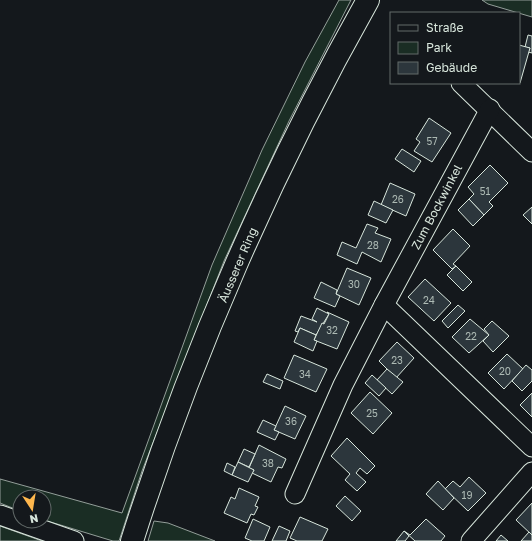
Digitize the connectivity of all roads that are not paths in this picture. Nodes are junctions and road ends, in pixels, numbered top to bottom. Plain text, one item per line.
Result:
1 (368, 0) edge
2 (462, 84) edge
3 (490, 109) junction
4 (532, 152) edge
5 (384, 305) junction
6 (532, 447) edge
7 (532, 472) edge
8 (295, 494) dead end
9 (0, 515) edge
10 (74, 541) edge
11 (132, 541) edge
12 (471, 541) edge

1 - 11 main road, Äusserer Ring
2 - 3 street
3 - 4 street
3 - 5 street, Zum Bockwinkel
5 - 6 street
5 - 8 street, Zum Bockwinkel
7 - 12 street
9 - 10 street

